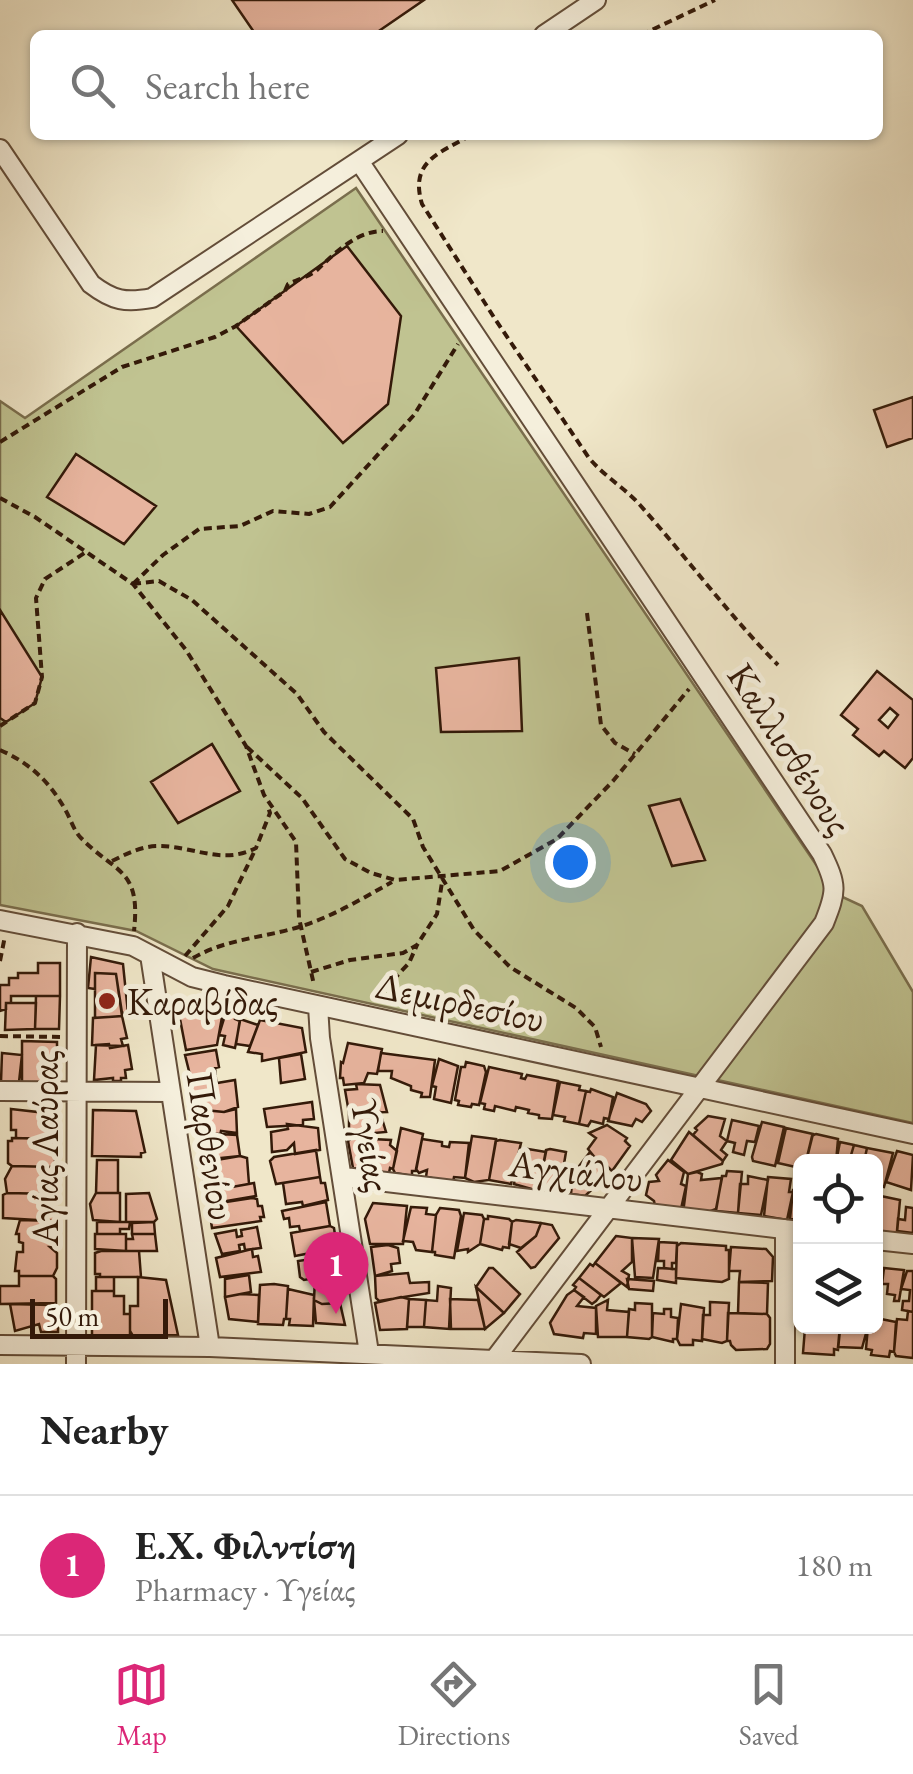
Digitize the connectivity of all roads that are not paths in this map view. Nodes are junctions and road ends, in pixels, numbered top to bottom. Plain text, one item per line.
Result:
1 (596, 0) edge
2 (551, 30) edge
3 (391, 140) edge
4 (0, 150) edge
5 (360, 161) junction
6 (4, 921) edge
7 (76, 933) junction
8 (141, 950) junction
9 (318, 1006) junction
10 (698, 1085) junction
11 (0, 1091) edge
12 (77, 1092) junction
13 (170, 1092) junction
14 (913, 1134) edge
15 (344, 1177) junction
16 (609, 1207) junction
17 (793, 1230) edge
18 (883, 1241) edge
19 (913, 1244) edge
20 (0, 1345) edge
21 (370, 1353) junction
22 (76, 1355) edge
23 (206, 1355) edge
24 (494, 1360) junction
25 (434, 1362) edge
26 (402, 1364) edge
27 (581, 1364) edge
28 (785, 1364) edge

1 - 2 street
3 - 5 street
4 - 5 street
5 - 10 street, Καλλισθένους
6 - 7 street, Δεμιρδεσίου
7 - 8 street, Δεμιρδεσίου
7 - 12 street, Αγίας Λαύρας
8 - 9 street, Δεμιρδεσίου
8 - 13 street, Παρθενίου
9 - 10 street, Δεμιρδεσίου
9 - 15 street, Υγείας
10 - 14 street, Δεμιρδεσίου
10 - 16 street, Καλλισθένους
11 - 12 street
12 - 13 street
12 - 22 street, Αγίας Λαύρας
13 - 23 street, Παρθενίου
15 - 16 street, Αγχιάλου
15 - 21 street, Υγείας
16 - 17 street, Αγχιάλου
16 - 24 street, Καλλισθένους
17 - 28 street
18 - 19 street
20 - 22 street
21 - 23 street
21 - 25 street
22 - 23 street
23 - 26 street
24 - 25 street
24 - 27 street

